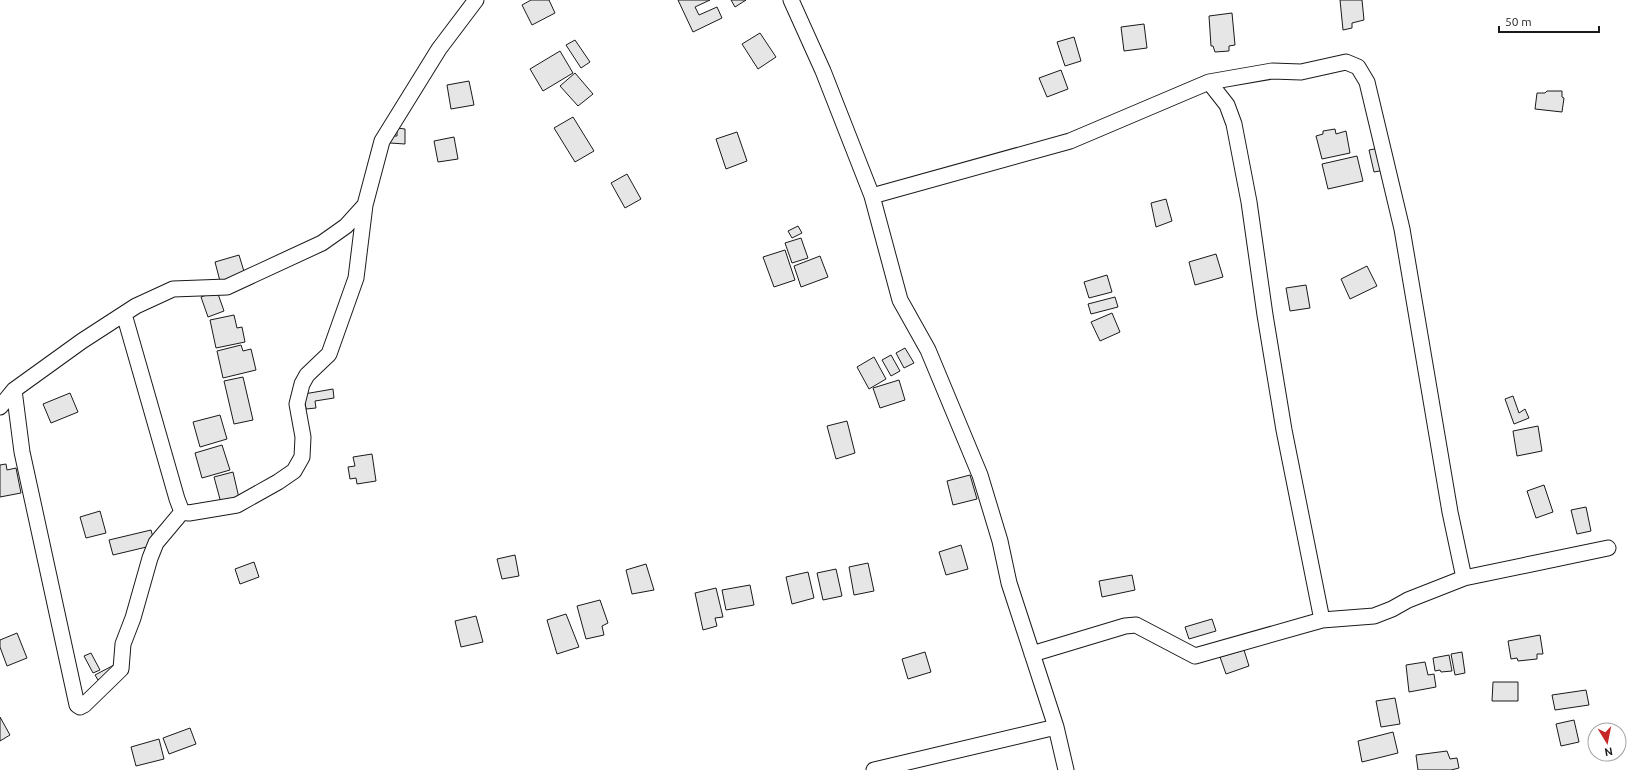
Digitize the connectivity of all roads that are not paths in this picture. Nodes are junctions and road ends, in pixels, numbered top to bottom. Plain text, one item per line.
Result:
1 (476, 0) edge
2 (791, 0) edge
3 (1209, 82) junction
4 (872, 196) junction
5 (365, 205) junction
6 (124, 314) junction
7 (14, 390) junction
8 (0, 407) edge
9 (182, 512) junction
10 (1608, 548) dead end
11 (1464, 578) junction
12 (1322, 620) junction
13 (1032, 654) junction
14 (1056, 727) junction
15 (874, 770) edge
16 (1066, 770) edge

1 - 5 street
2 - 4 street
3 - 4 street
3 - 11 street
3 - 12 street
4 - 13 street
5 - 6 street
5 - 9 street
6 - 7 street
6 - 9 street
7 - 8 street
7 - 9 street
10 - 11 street
11 - 12 street
12 - 13 street
13 - 14 street
14 - 15 street
14 - 16 street

